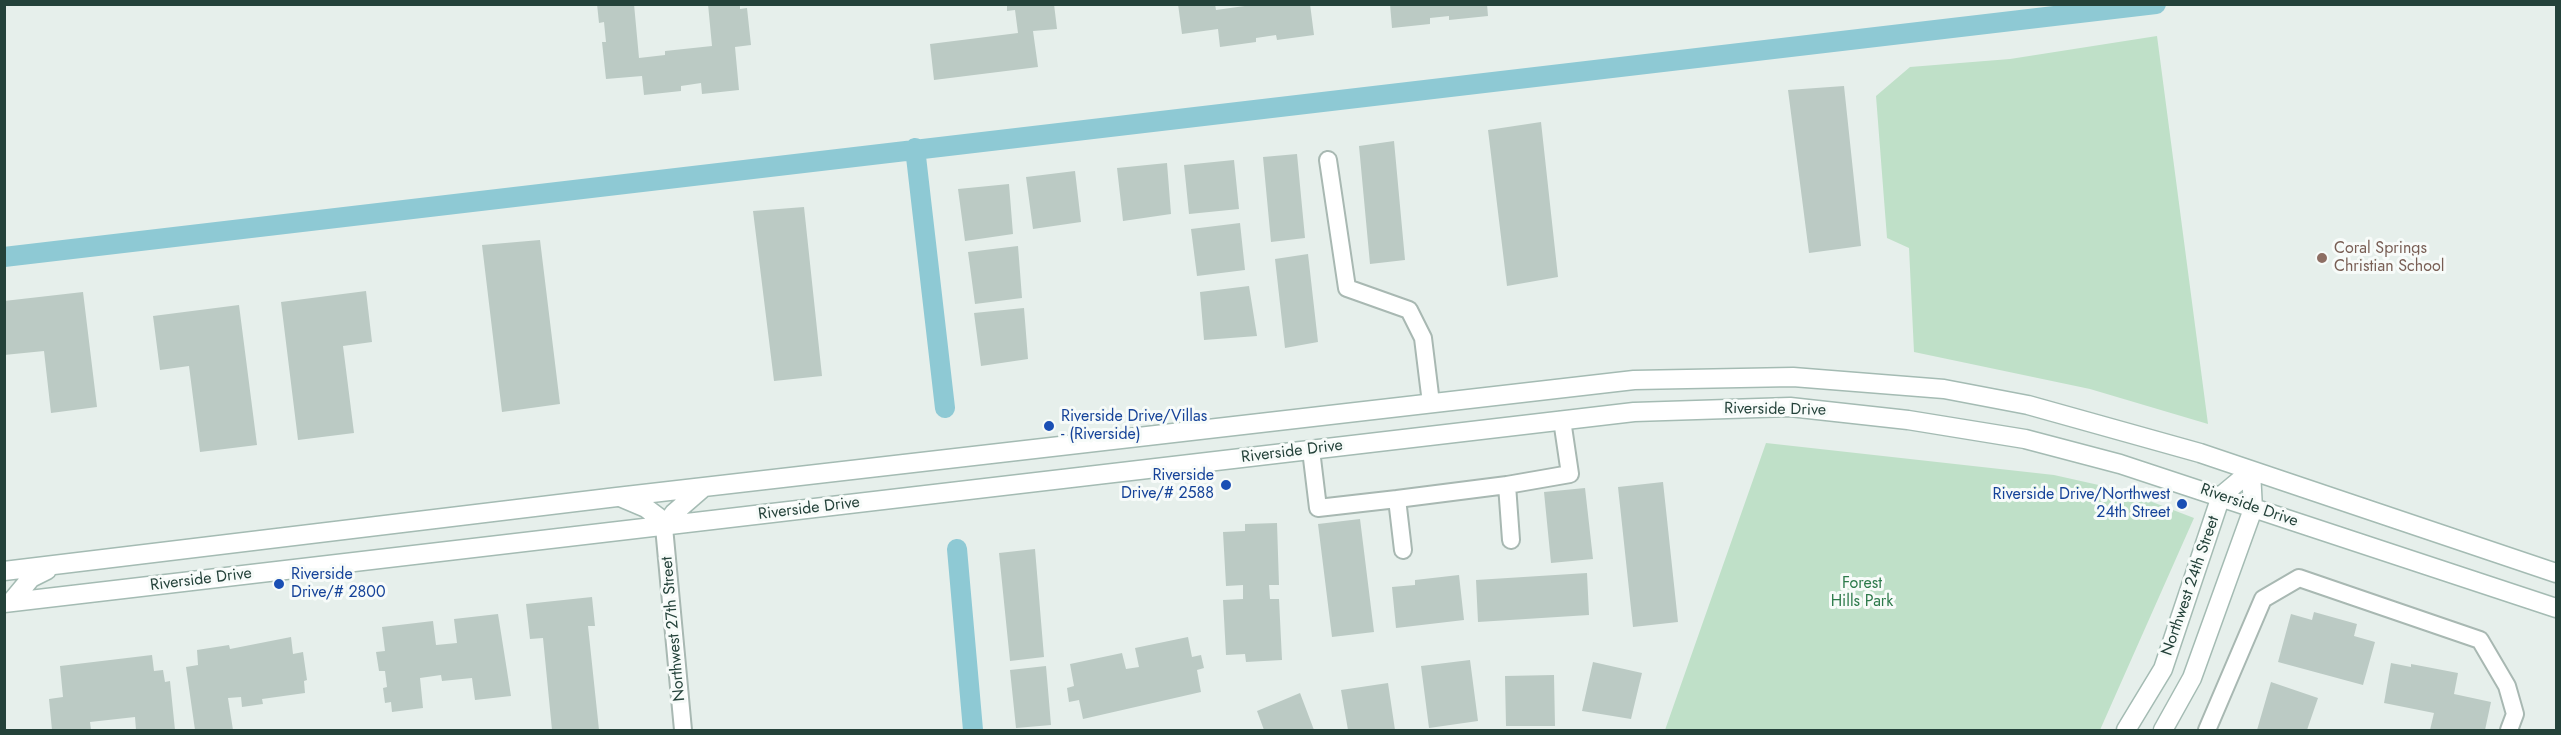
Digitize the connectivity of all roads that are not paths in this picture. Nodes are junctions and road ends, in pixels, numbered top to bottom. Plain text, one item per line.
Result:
1 (1328, 160) dead end
2 (1431, 403) junction
3 (1562, 420) junction
4 (1311, 450) junction
5 (2250, 471) junction
6 (1506, 485) junction
7 (704, 487) junction
8 (2221, 496) junction
9 (617, 497) junction
10 (1397, 499) junction
11 (2253, 509) junction
12 (664, 527) junction
13 (1511, 540) dead end
14 (1403, 550) dead end
15 (56, 565) junction
16 (4, 571) edge
17 (2556, 573) edge
18 (8, 602) edge
19 (2556, 608) edge
20 (2132, 728) edge
21 (683, 730) edge
22 (2163, 730) edge
23 (2207, 730) edge
24 (2509, 730) edge

1 - 2 street
2 - 5 street, Riverside Drive
2 - 7 street, Riverside Drive
3 - 4 street, Riverside Drive
3 - 6 street
3 - 8 street, Riverside Drive
4 - 10 street
4 - 12 street, Riverside Drive
5 - 8 street, Northwest 24th Street
5 - 11 street, Northwest 24th Street
5 - 17 street, Riverside Drive
6 - 10 street
6 - 13 street
7 - 9 street, Riverside Drive
7 - 12 street
8 - 11 street, Riverside Drive
8 - 20 street, Northwest 24th Street
9 - 12 street
9 - 15 street, Riverside Drive
10 - 14 street
11 - 19 street, Riverside Drive
11 - 22 street, Northwest 24th Street
12 - 18 street, Riverside Drive
12 - 21 street, Northwest 27th Street
15 - 16 street, Riverside Drive
15 - 18 street
23 - 24 street

